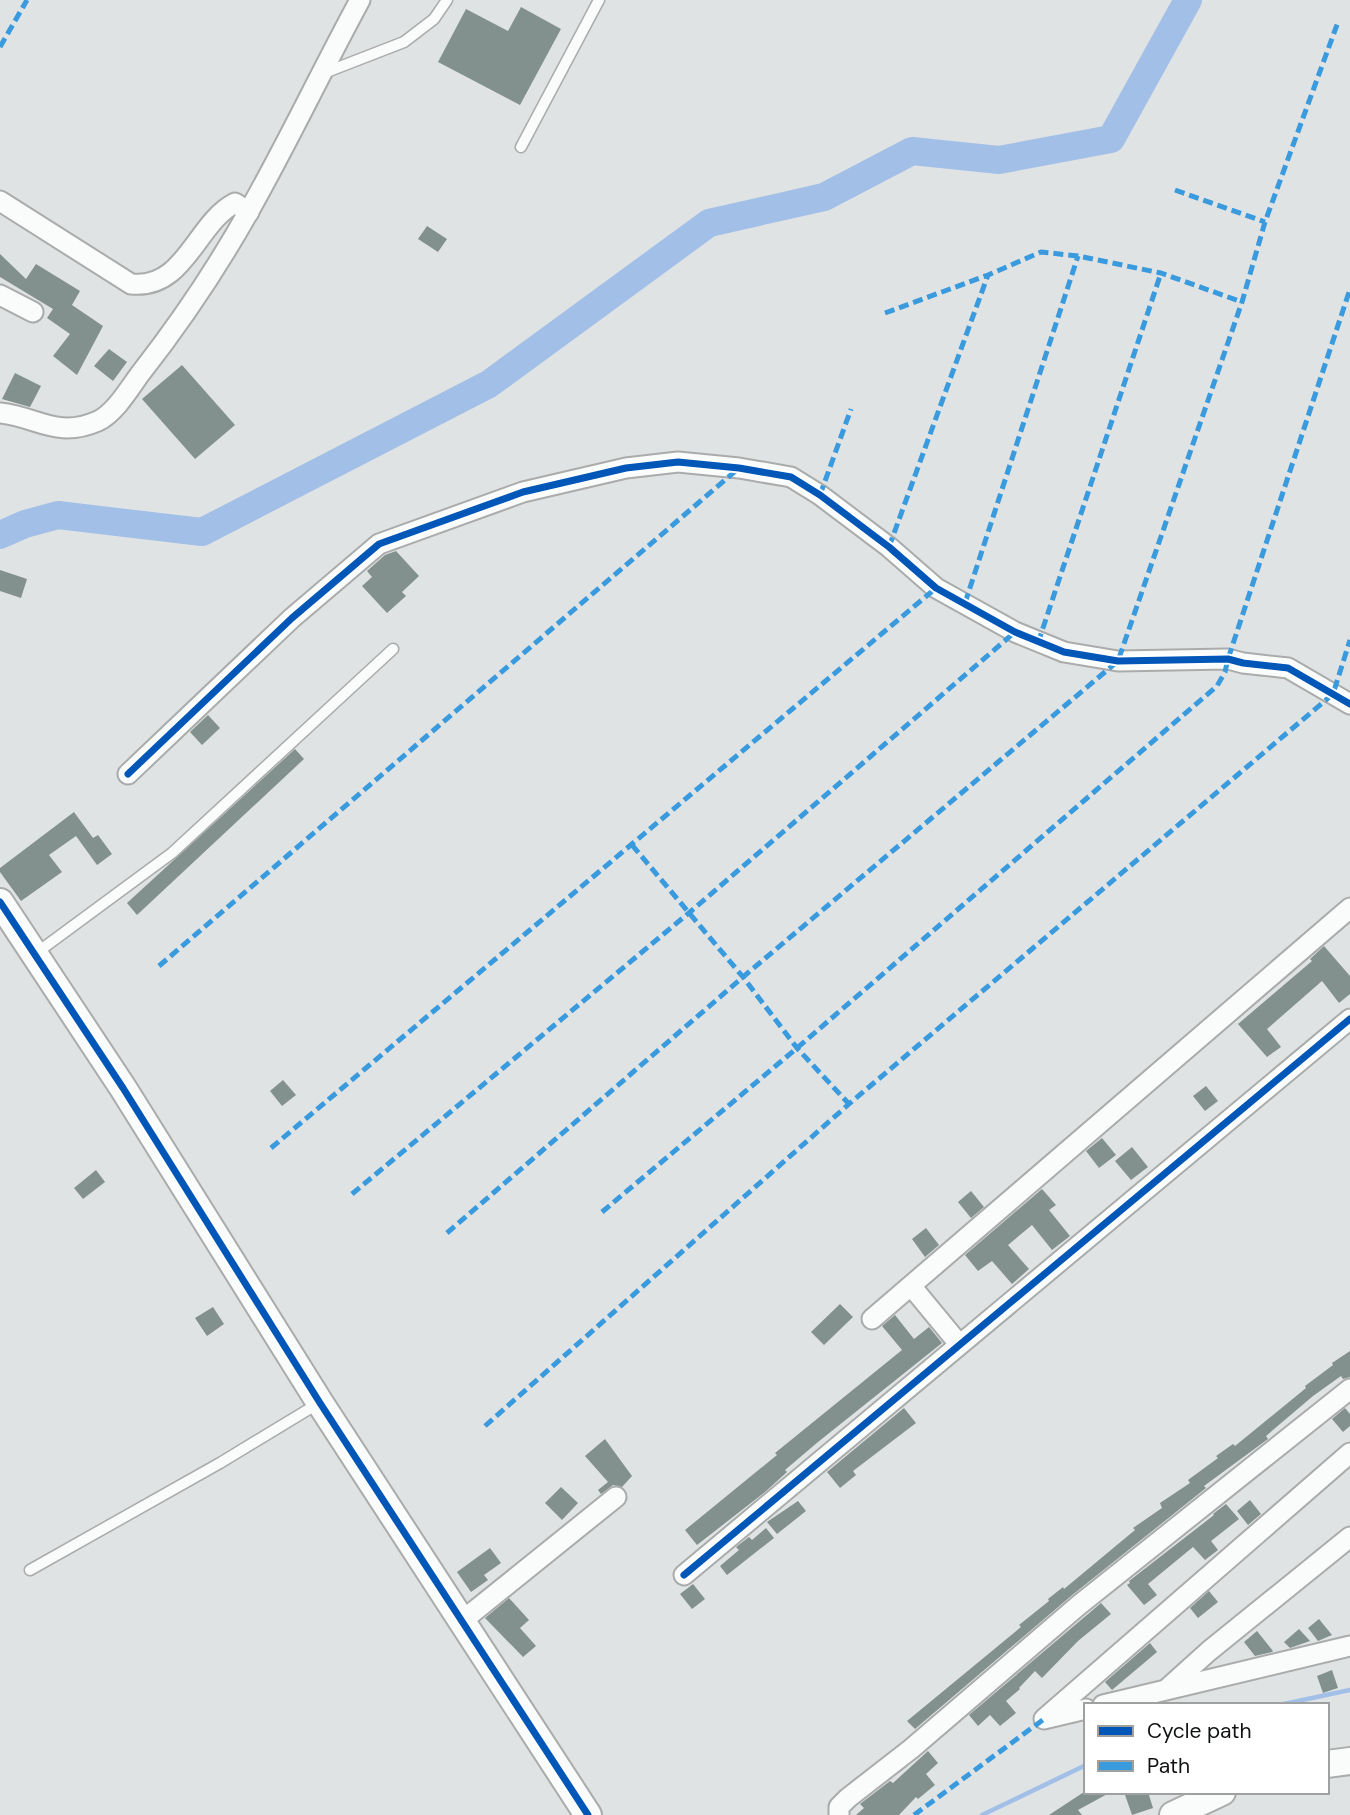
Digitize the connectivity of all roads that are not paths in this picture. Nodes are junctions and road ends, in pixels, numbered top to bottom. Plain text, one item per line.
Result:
1 (360, 0) edge
2 (447, 0) edge
3 (599, 0) edge
4 (318, 75) junction
5 (521, 147) dead end
6 (0, 201) edge
7 (249, 212) junction
8 (0, 295) edge
9 (33, 312) dead end
10 (0, 413) edge
11 (393, 649) dead end
12 (1350, 704) edge
13 (128, 774) dead end
14 (0, 902) edge
15 (1350, 908) edge
16 (34, 954) junction
17 (1350, 1019) edge
18 (912, 1287) junction
19 (872, 1320) dead end
20 (959, 1344) junction
21 (1350, 1389) edge
22 (320, 1403) junction
23 (1350, 1453) edge
24 (616, 1497) dead end
25 (1350, 1536) edge
26 (30, 1570) dead end
27 (684, 1575) dead end
28 (462, 1621) junction
29 (1350, 1646) edge
30 (1166, 1690) junction
31 (1111, 1703) edge
32 (1084, 1709) edge
33 (1350, 1761) edge
34 (1329, 1764) edge
35 (1218, 1794) edge
36 (588, 1815) edge
37 (839, 1815) edge
38 (1173, 1815) edge

1 - 4 street
2 - 4 lane
3 - 5 lane
4 - 7 street
6 - 7 street
7 - 10 street
8 - 9 street
11 - 16 lane
12 - 13 street
14 - 16 street
15 - 18 street
16 - 22 street
17 - 20 street
18 - 19 street
18 - 20 street
20 - 27 street
21 - 37 street
22 - 26 lane
22 - 28 street
23 - 32 street
24 - 28 street
25 - 30 street
28 - 36 street
29 - 30 street
30 - 31 street
33 - 34 street
35 - 38 street

